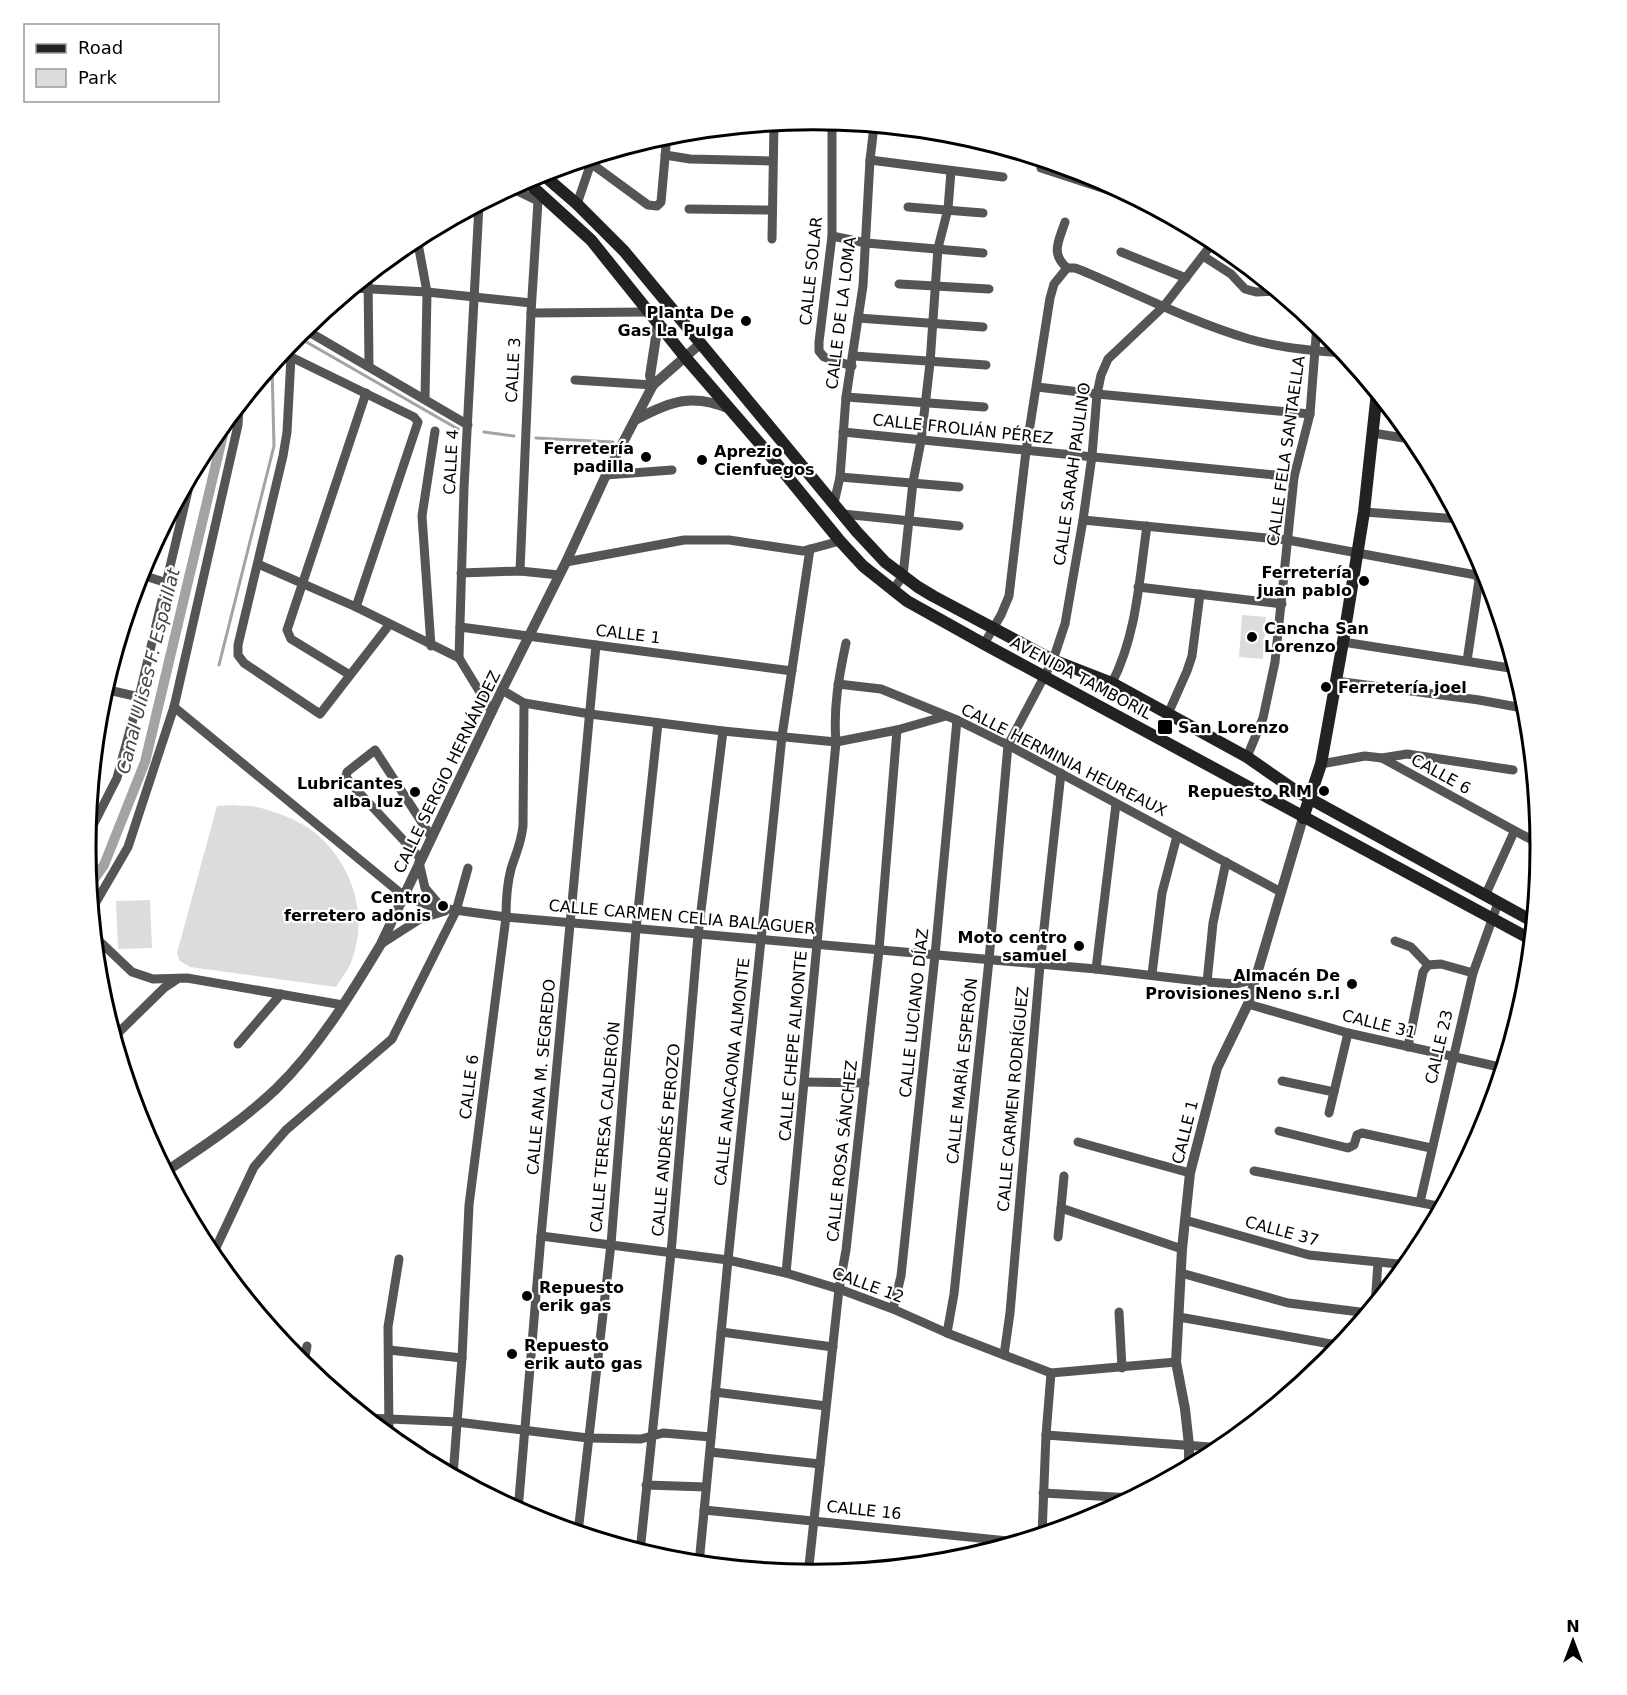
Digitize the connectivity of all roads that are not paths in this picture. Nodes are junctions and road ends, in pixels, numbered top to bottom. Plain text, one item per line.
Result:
1 (832, 131) edge
2 (774, 132) edge
3 (873, 133) edge
4 (666, 146) edge
5 (665, 155) junction
6 (870, 160) junction
7 (772, 161) junction
8 (597, 164) edge
9 (591, 166) edge
10 (1041, 167) edge
11 (951, 171) junction
12 (1062, 175) edge
13 (1003, 177) dead end
14 (551, 181) edge
15 (532, 188) edge
16 (523, 192) edge
17 (541, 198) junction
18 (577, 204) junction
19 (908, 207) dead end
20 (689, 209) dead end
21 (948, 209) junction
22 (772, 210) junction
23 (479, 213) edge
24 (983, 213) dead end
25 (1065, 222) dead end
26 (832, 236) junction
27 (772, 238) dead end
28 (866, 243) junction
29 (938, 248) junction
30 (419, 249) edge
31 (1208, 249) edge
32 (1121, 252) dead end
33 (983, 253) dead end
34 (1203, 256) junction
35 (1067, 268) junction
36 (1186, 278) junction
37 (899, 284) dead end
38 (369, 285) edge
39 (936, 287) junction
40 (364, 289) edge
41 (369, 289) junction
42 (989, 289) dead end
43 (427, 291) junction
44 (1266, 291) edge
45 (475, 297) junction
46 (1164, 306) junction
47 (531, 308) junction
48 (648, 312) junction
49 (858, 318) junction
50 (658, 324) junction
51 (933, 324) junction
52 (983, 327) dead end
53 (313, 334) edge
54 (1316, 335) edge
55 (700, 344) junction
56 (1315, 351) junction
57 (1332, 352) edge
58 (854, 356) junction
59 (685, 357) junction
60 (930, 363) junction
61 (369, 366) junction
62 (852, 366) junction
63 (986, 366) dead end
64 (575, 380) dead end
65 (653, 385) junction
66 (1037, 387) junction
67 (366, 393) junction
68 (1097, 394) junction
69 (846, 397) junction
70 (424, 399) junction
71 (1376, 402) edge
72 (924, 404) junction
73 (984, 407) dead end
74 (730, 409) junction
75 (1310, 414) junction
76 (238, 419) edge
77 (637, 419) junction
78 (468, 425) junction
79 (435, 431) dead end
80 (843, 432) junction
81 (1373, 433) junction
82 (1402, 438) edge
83 (921, 441) junction
84 (1026, 451) junction
85 (1092, 456) junction
86 (672, 470) dead end
87 (606, 475) junction
88 (840, 477) junction
89 (1294, 477) junction
90 (913, 482) junction
91 (958, 486) dead end
92 (834, 503) junction
93 (181, 509) edge
94 (1364, 512) junction
95 (843, 514) junction
96 (1451, 518) edge
97 (910, 520) junction
98 (1083, 520) junction
99 (959, 526) dead end
100 (1147, 526) junction
101 (1288, 540) junction
102 (840, 542) junction
103 (810, 549) junction
104 (1357, 553) junction
105 (566, 562) junction
106 (258, 564) junction
107 (520, 571) junction
108 (461, 573) junction
109 (560, 575) junction
110 (903, 576) junction
111 (149, 577) edge
112 (1478, 578) edge
113 (1478, 578) edge
114 (167, 583) junction
115 (303, 583) junction
116 (1138, 587) junction
117 (892, 591) junction
118 (1200, 594) junction
119 (1282, 604) junction
120 (356, 607) junction
121 (389, 625) junction
122 (460, 627) junction
123 (993, 628) junction
124 (529, 636) junction
125 (1343, 642) junction
126 (846, 643) dead end
127 (984, 644) junction
128 (596, 645) junction
129 (431, 646) junction
130 (459, 658) junction
131 (1053, 660) junction
132 (1467, 661) junction
133 (1508, 668) edge
134 (792, 671) junction
135 (350, 675) junction
136 (1044, 677) junction
137 (1336, 681) junction
138 (1112, 683) junction
139 (838, 684) junction
140 (502, 690) junction
141 (114, 691) edge
142 (138, 697) junction
143 (524, 703) junction
144 (174, 707) junction
145 (1517, 707) edge
146 (492, 712) junction
147 (590, 714) junction
148 (1168, 714) junction
149 (946, 716) junction
150 (957, 720) junction
151 (658, 723) junction
152 (897, 730) junction
153 (723, 731) junction
154 (782, 736) junction
155 (836, 742) junction
156 (1008, 745) junction
157 (1247, 757) junction
158 (1382, 758) junction
159 (1321, 764) junction
160 (1513, 770) dead end
161 (1061, 773) junction
162 (1309, 799) junction
163 (1116, 804) junction
164 (97, 817) edge
165 (1303, 818) junction
166 (1514, 831) junction
167 (1177, 836) junction
168 (432, 838) junction
169 (1531, 840) edge
170 (420, 861) junction
171 (1226, 862) junction
172 (468, 868) dead end
173 (1281, 892) junction
174 (404, 896) junction
175 (1485, 896) junction
176 (98, 898) edge
177 (1498, 903) junction
178 (450, 910) junction
179 (506, 917) junction
180 (1527, 918) edge
181 (1492, 919) junction
182 (570, 922) junction
183 (636, 929) junction
184 (698, 935) junction
185 (1525, 937) edge
186 (761, 940) junction
187 (1395, 941) dead end
188 (103, 944) edge
189 (381, 944) junction
190 (818, 945) junction
191 (879, 950) junction
192 (935, 955) junction
193 (989, 960) junction
194 (1040, 965) junction
195 (1428, 965) junction
196 (1096, 969) junction
197 (1473, 973) junction
198 (1152, 974) junction
199 (178, 979) junction
200 (1256, 980) junction
201 (1207, 982) junction
202 (281, 994) junction
203 (1248, 1004) junction
204 (343, 1005) junction
205 (120, 1031) edge
206 (1348, 1033) junction
207 (238, 1044) dead end
208 (1408, 1047) junction
209 (1452, 1056) junction
210 (1497, 1066) edge
211 (1282, 1081) dead end
212 (806, 1082) junction
213 (865, 1083) junction
214 (1334, 1092) junction
215 (1329, 1113) dead end
216 (1280, 1131) dead end
217 (1078, 1142) dead end
218 (1431, 1148) junction
219 (171, 1168) edge
220 (1254, 1171) dead end
221 (1190, 1173) junction
222 (1064, 1176) dead end
223 (1420, 1202) junction
224 (1435, 1205) edge
225 (1061, 1208) junction
226 (1185, 1220) junction
227 (541, 1236) junction
228 (1058, 1237) dead end
229 (611, 1244) junction
230 (217, 1246) edge
231 (1182, 1249) junction
232 (671, 1253) junction
233 (399, 1259) dead end
234 (728, 1260) junction
235 (1378, 1262) junction
236 (1397, 1264) edge
237 (786, 1273) junction
238 (1181, 1273) junction
239 (839, 1289) junction
240 (1376, 1293) edge
241 (892, 1309) junction
242 (1119, 1312) dead end
243 (1360, 1312) edge
244 (1179, 1317) junction
245 (721, 1332) junction
246 (946, 1333) junction
247 (1331, 1344) edge
248 (307, 1346) dead end
249 (833, 1347) junction
250 (388, 1350) junction
251 (305, 1354) edge
252 (1004, 1355) junction
253 (462, 1358) junction
254 (1176, 1362) junction
255 (1122, 1368) junction
256 (1052, 1373) junction
257 (715, 1392) junction
258 (826, 1406) junction
259 (379, 1419) edge
260 (389, 1419) junction
261 (457, 1422) junction
262 (389, 1426) edge
263 (525, 1430) junction
264 (1046, 1435) junction
265 (651, 1436) junction
266 (711, 1437) junction
267 (588, 1438) junction
268 (1189, 1445) junction
269 (1208, 1447) edge
270 (710, 1452) junction
271 (1189, 1458) edge
272 (820, 1464) junction
273 (454, 1468) edge
274 (646, 1485) junction
275 (706, 1487) junction
276 (1044, 1493) junction
277 (1117, 1497) edge
278 (519, 1501) edge
279 (704, 1510) junction
280 (814, 1520) junction
281 (579, 1525) edge
282 (1042, 1528) edge
283 (1002, 1540) edge
284 (639, 1543) edge
285 (700, 1555) edge
286 (809, 1565) edge

1 - 26 street, CALLE SOLAR
2 - 7 street
3 - 6 street, CALLE DE LA LOMA
4 - 5 street
5 - 7 street
5 - 8 street
6 - 11 street
6 - 28 street, CALLE DE LA LOMA
7 - 22 street
9 - 18 street
10 - 12 street
11 - 13 street
11 - 21 street
14 - 18 main road, AVENIDA TAMBORIL
15 - 17 main road, AVENIDA TAMBORIL
16 - 17 street
17 - 47 street, CALLE 3
17 - 48 main road, AVENIDA TAMBORIL
18 - 55 main road, AVENIDA TAMBORIL
19 - 21 street
20 - 22 street
21 - 24 street
21 - 29 street
22 - 27 street
23 - 45 street, CALLE 4
25 - 35 street
26 - 28 street
26 - 62 street, CALLE SOLAR
28 - 29 street
28 - 49 street, CALLE DE LA LOMA
29 - 33 street
29 - 39 street
30 - 43 street
31 - 34 street, CALLE SARAH PAULINO
32 - 36 street
34 - 36 street, CALLE SARAH PAULINO
34 - 44 street
35 - 46 street
35 - 66 street
36 - 46 street, CALLE SARAH PAULINO
37 - 39 street
38 - 41 street
39 - 42 street
39 - 51 street
40 - 41 street
41 - 43 street
41 - 61 street
43 - 45 street
43 - 70 street
45 - 47 street
45 - 78 street, CALLE 4
46 - 56 street
46 - 68 street, CALLE SARAH PAULINO
47 - 48 street
47 - 107 street, CALLE 3
48 - 50 main road, AVENIDA TAMBORIL
49 - 51 street
49 - 58 street, CALLE DE LA LOMA
50 - 59 main road, AVENIDA TAMBORIL
50 - 65 street
51 - 52 street
51 - 60 street
53 - 61 street
54 - 56 street, CALLE FELA SANTAELLA
55 - 59 street, CALLE SERGIO HERNÁNDEZ
55 - 92 main road, AVENIDA TAMBORIL
56 - 57 street
56 - 75 street, CALLE FELA SANTAELLA
58 - 60 street
58 - 62 street, CALLE DE LA LOMA
59 - 65 street, CALLE SERGIO HERNÁNDEZ
59 - 74 main road, AVENIDA TAMBORIL
60 - 63 street
60 - 72 street
61 - 70 street
62 - 69 street, CALLE DE LA LOMA
64 - 65 street
65 - 77 street, CALLE SERGIO HERNÁNDEZ
66 - 68 street
66 - 84 street
67 - 106 street
67 - 115 street
67 - 120 street
68 - 75 street
68 - 85 street, CALLE SARAH PAULINO
69 - 72 street
69 - 80 street, CALLE DE LA LOMA
70 - 78 street
71 - 81 main road
72 - 73 street
72 - 83 street
74 - 77 street
74 - 102 main road, AVENIDA TAMBORIL
75 - 89 street, CALLE FELA SANTAELLA
76 - 144 street
77 - 87 street, CALLE SERGIO HERNÁNDEZ
78 - 108 street, CALLE 4
79 - 129 street
80 - 83 street, CALLE FROLIÁN PÉREZ
80 - 88 street, CALLE DE LA LOMA
81 - 82 street
81 - 94 main road
83 - 84 street, CALLE FROLIÁN PÉREZ
83 - 90 street
84 - 85 street, CALLE FROLIÁN PÉREZ
84 - 123 street
85 - 89 street, CALLE FROLIÁN PÉREZ
85 - 98 street, CALLE SARAH PAULINO
86 - 87 street
87 - 105 street, CALLE SERGIO HERNÁNDEZ
88 - 90 street
88 - 92 street, CALLE DE LA LOMA
89 - 101 street, CALLE FELA SANTAELLA
90 - 91 street
90 - 97 street
92 - 95 main road, AVENIDA TAMBORIL
93 - 114 street
94 - 96 street
94 - 104 main road
95 - 97 street
95 - 110 main road, AVENIDA TAMBORIL
97 - 99 street
97 - 110 street
98 - 100 street
98 - 131 street, CALLE SARAH PAULINO
100 - 101 street
100 - 116 street
101 - 104 street
101 - 119 street, CALLE FELA SANTAELLA
102 - 103 street
102 - 117 main road, AVENIDA TAMBORIL
103 - 105 street
103 - 134 street, CALLE ANACAONA ALMONTE
104 - 113 street
104 - 125 main road
105 - 109 street, CALLE SERGIO HERNÁNDEZ
106 - 115 street
106 - 135 street
107 - 108 street
107 - 109 street
108 - 122 street, CALLE 4
109 - 124 street, CALLE SERGIO HERNÁNDEZ
110 - 117 street
110 - 123 main road, AVENIDA TAMBORIL
111 - 114 street
112 - 132 street
114 - 142 street
115 - 120 street
115 - 135 street
116 - 118 street
116 - 138 street
117 - 127 main road, AVENIDA TAMBORIL
118 - 119 street
118 - 148 street
119 - 157 street, CALLE FELA SANTAELLA
120 - 121 street
121 - 129 street
121 - 135 street
122 - 124 street, CALLE 1
122 - 130 street, CALLE 4
123 - 127 street
123 - 131 main road, AVENIDA TAMBORIL
124 - 128 street, CALLE 1
124 - 140 street, CALLE SERGIO HERNÁNDEZ
125 - 132 street
125 - 137 main road
126 - 139 street, CALLE CHEPE ALMONTE
127 - 136 main road, AVENIDA TAMBORIL
128 - 134 street, CALLE 1
128 - 147 street, CALLE ANA M. SEGREDO
129 - 130 street
130 - 146 street
131 - 136 street, CALLE SARAH PAULINO
131 - 138 main road, AVENIDA TAMBORIL
132 - 133 street
134 - 154 street, CALLE ANACAONA ALMONTE
136 - 156 street, CALLE MARÍA ESPERÓN
136 - 165 main road, AVENIDA TAMBORIL
137 - 145 street
137 - 159 main road
138 - 148 main road, AVENIDA TAMBORIL
139 - 149 street
139 - 155 street, CALLE CHEPE ALMONTE
140 - 143 street, CALLE HERMINIA HEUREAUX
140 - 146 street, CALLE SERGIO HERNÁNDEZ
141 - 142 street
142 - 164 street
143 - 147 street, CALLE HERMINIA HEUREAUX
143 - 179 street, CALLE 6
144 - 174 street, CALLE CARMEN CELIA BALAGUER
144 - 176 street
146 - 168 street, CALLE SERGIO HERNÁNDEZ
147 - 151 street, CALLE HERMINIA HEUREAUX
147 - 182 street, CALLE ANA M. SEGREDO
148 - 157 main road, AVENIDA TAMBORIL
149 - 150 street, CALLE HERMINIA HEUREAUX
149 - 152 street, CALLE HERMINIA HEUREAUX
150 - 156 street, CALLE HERMINIA HEUREAUX
150 - 192 street, CALLE LUCIANO DÍAZ
151 - 153 street, CALLE HERMINIA HEUREAUX
151 - 183 street, CALLE TERESA CALDERÓN
152 - 155 street, CALLE HERMINIA HEUREAUX
152 - 191 street, CALLE ROSA SÁNCHEZ
153 - 154 street, CALLE HERMINIA HEUREAUX
153 - 184 street, CALLE ANDRÉS PEROZO
154 - 155 street, CALLE HERMINIA HEUREAUX
154 - 186 street, CALLE ANACAONA ALMONTE
155 - 190 street, CALLE CHEPE ALMONTE
156 - 161 street, CALLE HERMINIA HEUREAUX
156 - 193 street, CALLE MARÍA ESPERÓN
157 - 162 main road, AVENIDA TAMBORIL
158 - 159 street, CALLE 6
158 - 160 street
158 - 166 street, CALLE 6
159 - 162 main road
161 - 163 street, CALLE HERMINIA HEUREAUX
161 - 194 street, CALLE CARMEN RODRÍGUEZ
162 - 165 main road
162 - 175 main road, AVENIDA TAMBORIL
163 - 167 street, CALLE HERMINIA HEUREAUX
163 - 196 street
165 - 173 street, CALLE 1
165 - 181 main road, AVENIDA TAMBORIL
166 - 169 street, CALLE 6
166 - 175 street
167 - 171 street, CALLE HERMINIA HEUREAUX
167 - 198 street
168 - 170 street, CALLE SERGIO HERNÁNDEZ
168 - 170 street
170 - 174 street, CALLE SERGIO HERNÁNDEZ
170 - 178 street
171 - 173 street, CALLE HERMINIA HEUREAUX
171 - 201 street
172 - 178 street
173 - 200 street, CALLE 1
174 - 178 street, CALLE CARMEN CELIA BALAGUER
174 - 189 street, CALLE SERGIO HERNÁNDEZ
175 - 177 main road, AVENIDA TAMBORIL
177 - 180 main road, AVENIDA TAMBORIL
177 - 181 street, CALLE 23
178 - 179 street, CALLE CARMEN CELIA BALAGUER
178 - 189 street
178 - 230 street
179 - 182 street, CALLE CARMEN CELIA BALAGUER
179 - 253 street, CALLE 6
181 - 185 main road, AVENIDA TAMBORIL
181 - 197 street, CALLE 23
182 - 183 street, CALLE CARMEN CELIA BALAGUER
182 - 227 street, CALLE ANA M. SEGREDO
183 - 184 street, CALLE CARMEN CELIA BALAGUER
183 - 229 street, CALLE TERESA CALDERÓN
184 - 186 street, CALLE CARMEN CELIA BALAGUER
184 - 232 street, CALLE ANDRÉS PEROZO
186 - 190 street, CALLE CARMEN CELIA BALAGUER
186 - 234 street, CALLE ANACAONA ALMONTE
187 - 195 street
188 - 199 street
189 - 204 street, CALLE SERGIO HERNÁNDEZ
190 - 191 street, CALLE CARMEN CELIA BALAGUER
190 - 212 street, CALLE CHEPE ALMONTE
191 - 192 street, CALLE CARMEN CELIA BALAGUER
191 - 213 street, CALLE ROSA SÁNCHEZ
192 - 193 street, CALLE CARMEN CELIA BALAGUER
192 - 241 street, CALLE LUCIANO DÍAZ
193 - 194 street, CALLE CARMEN CELIA BALAGUER
193 - 246 street, CALLE MARÍA ESPERÓN
194 - 196 street, CALLE CARMEN CELIA BALAGUER
194 - 252 street, CALLE CARMEN RODRÍGUEZ
195 - 197 street
195 - 208 street
196 - 198 street, CALLE CARMEN CELIA BALAGUER
197 - 209 street, CALLE 23
198 - 201 street, CALLE CARMEN CELIA BALAGUER
199 - 202 street
199 - 205 street
200 - 201 street, CALLE CARMEN CELIA BALAGUER
200 - 203 street, CALLE 1
202 - 204 street
202 - 207 street
203 - 206 street, CALLE 31
203 - 221 street, CALLE 1
204 - 219 street, CALLE SERGIO HERNÁNDEZ
206 - 208 street, CALLE 31
206 - 214 street
208 - 209 street, CALLE 31
209 - 210 street, CALLE 31
209 - 218 street, CALLE 23
211 - 214 street
212 - 213 street
212 - 237 street, CALLE CHEPE ALMONTE
213 - 239 street, CALLE ROSA SÁNCHEZ
214 - 215 street
216 - 218 street
217 - 221 street
218 - 223 street, CALLE 23
220 - 223 street
221 - 226 street, CALLE 1
222 - 225 street
223 - 224 street
225 - 228 street
225 - 231 street
226 - 231 street, CALLE 1
226 - 235 street, CALLE 37
227 - 229 street, CALLE 12
227 - 263 street, CALLE ANA M. SEGREDO
229 - 232 street, CALLE 12
229 - 267 street, CALLE TERESA CALDERÓN
231 - 238 street, CALLE 1
232 - 234 street, CALLE 12
232 - 265 street, CALLE ANDRÉS PEROZO
233 - 250 street
234 - 237 street, CALLE 12
234 - 245 street, CALLE ANACAONA ALMONTE
235 - 236 street, CALLE 37
235 - 240 street
237 - 239 street, CALLE 12
238 - 243 street
238 - 244 street, CALLE 1
239 - 241 street, CALLE 12
239 - 249 street, CALLE ROSA SÁNCHEZ
241 - 246 street, CALLE 12
242 - 255 street
244 - 247 street
244 - 254 street, CALLE 1
245 - 249 street
245 - 257 street, CALLE ANACAONA ALMONTE
246 - 252 street, CALLE 12
248 - 251 street
249 - 258 street, CALLE ROSA SÁNCHEZ
250 - 253 street
250 - 260 street
252 - 256 street, CALLE 12
253 - 261 street, CALLE 6
254 - 255 street, CALLE 12
254 - 268 street, CALLE 1
255 - 256 street, CALLE 12
256 - 264 street
257 - 258 street
257 - 266 street, CALLE ANACAONA ALMONTE
258 - 272 street, CALLE ROSA SÁNCHEZ
259 - 260 street
260 - 261 street
260 - 262 street
261 - 263 street
261 - 273 street, CALLE 6
263 - 267 street
263 - 278 street, CALLE ANA M. SEGREDO
264 - 268 street
264 - 276 street
265 - 266 street
265 - 267 street
265 - 274 street, CALLE ANDRÉS PEROZO
266 - 270 street, CALLE ANACAONA ALMONTE
267 - 281 street, CALLE TERESA CALDERÓN
268 - 269 street
268 - 271 street, CALLE 1
270 - 272 street
270 - 275 street, CALLE ANACAONA ALMONTE
272 - 280 street, CALLE ROSA SÁNCHEZ
274 - 275 street
274 - 284 street, CALLE ANDRÉS PEROZO
275 - 279 street, CALLE ANACAONA ALMONTE
276 - 277 street
276 - 282 street
279 - 280 street, CALLE 16
279 - 285 street, CALLE ANACAONA ALMONTE
280 - 283 street, CALLE 16
280 - 286 street, CALLE ROSA SÁNCHEZ

